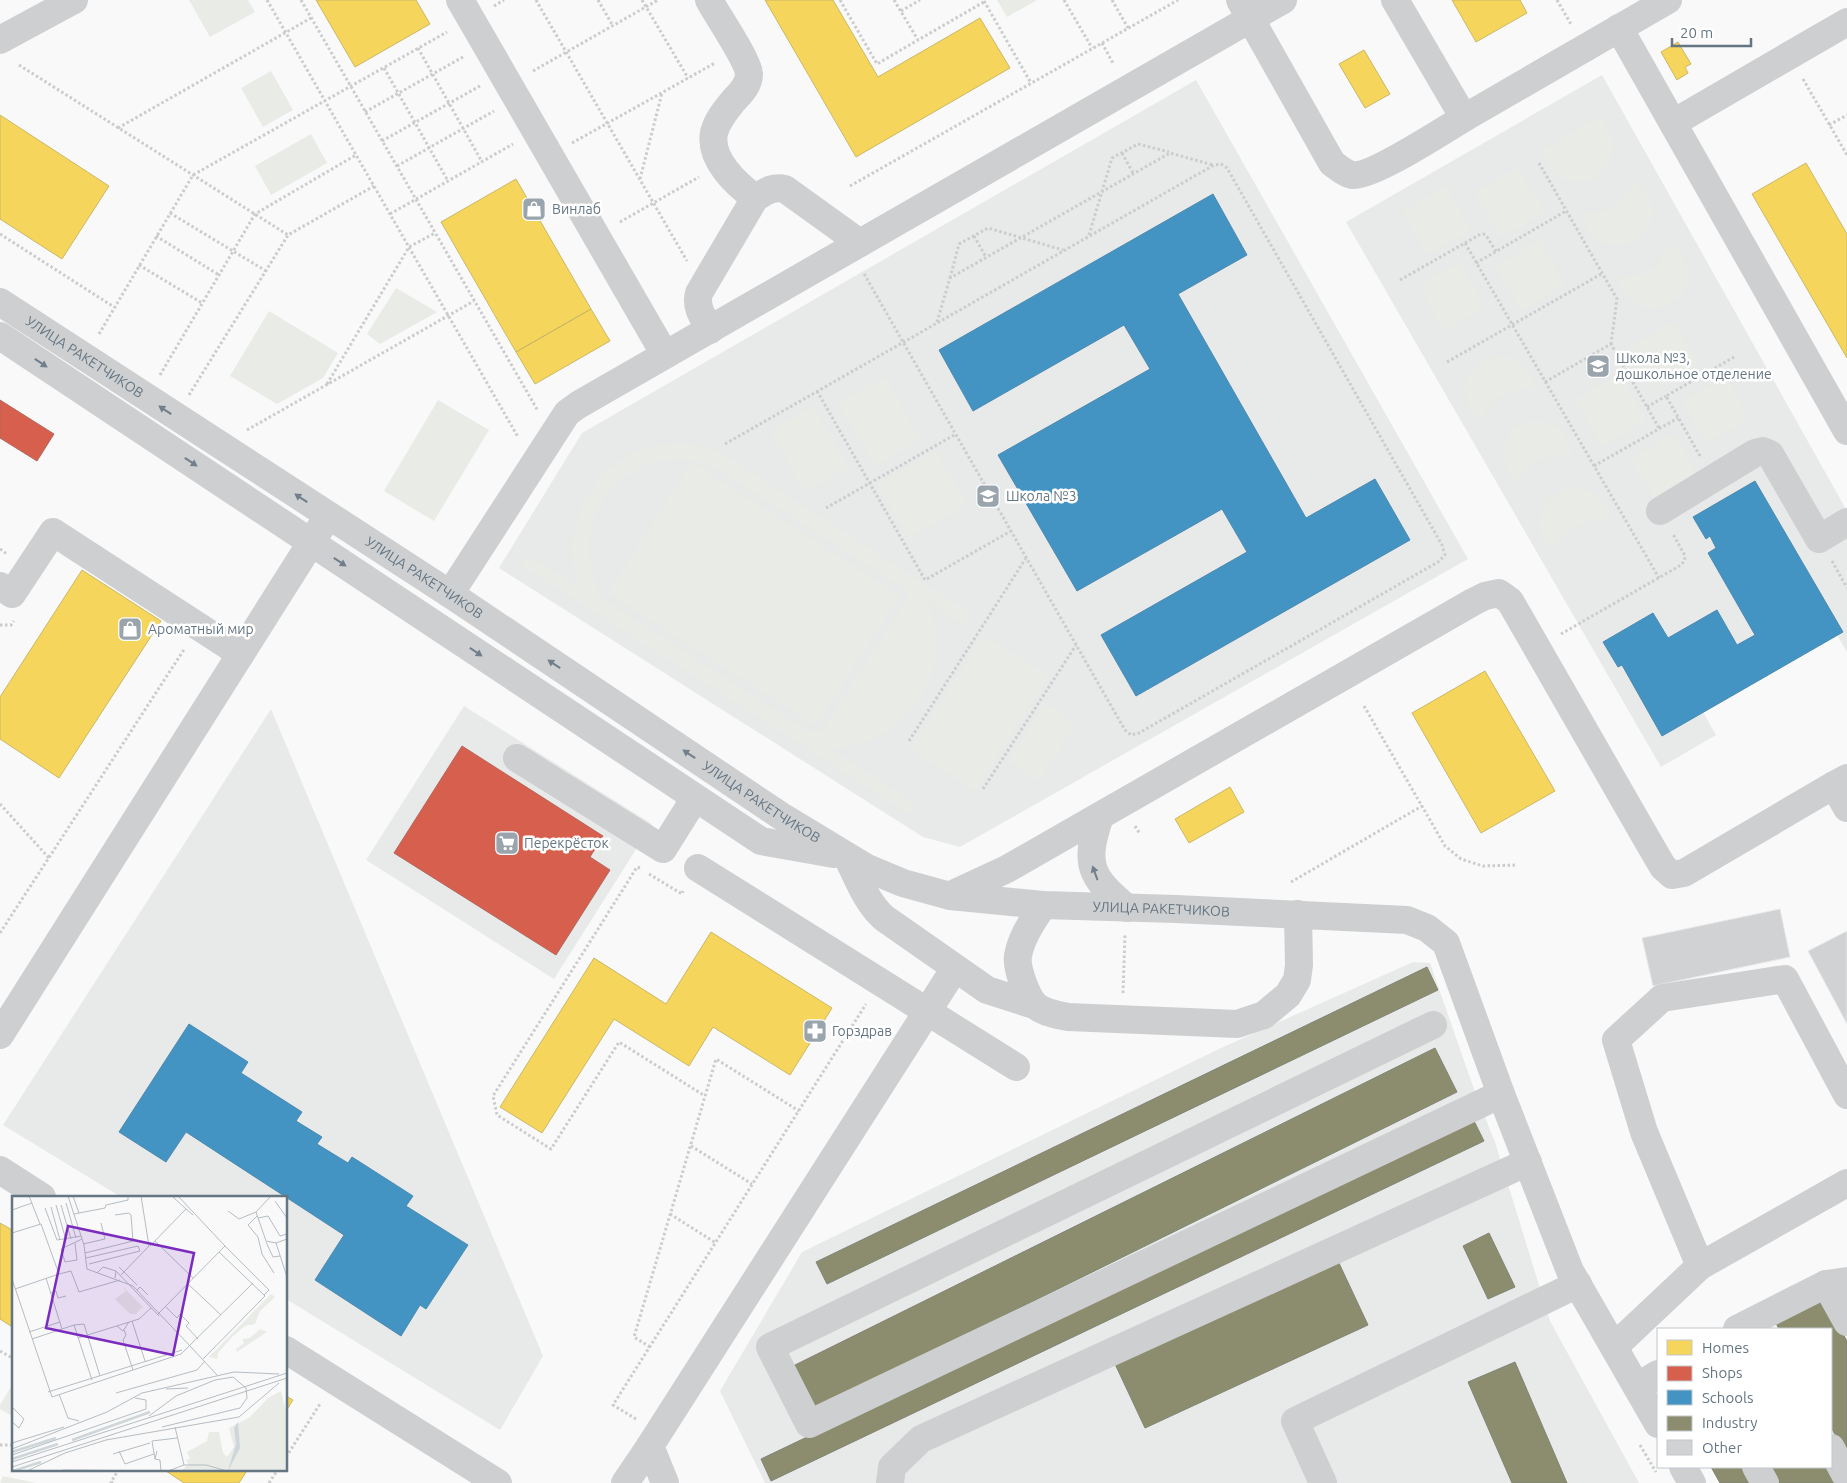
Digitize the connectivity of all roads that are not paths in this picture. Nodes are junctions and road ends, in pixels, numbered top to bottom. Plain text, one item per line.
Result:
1 (74, 0) edge
2 (709, 0) edge
3 (1283, 0) edge
4 (1395, 0) edge
5 (1668, 0) edge
6 (466, 9) edge
7 (1245, 9) edge
8 (1847, 22) edge
9 (1619, 28) junction
10 (0, 40) edge
11 (1464, 118) junction
12 (1673, 123) junction
13 (755, 198) junction
14 (860, 243) junction
15 (0, 302) edge
16 (710, 330) junction
17 (0, 336) edge
18 (665, 355) junction
19 (1847, 431) edge
20 (1660, 511) road end
21 (328, 516) junction
22 (1847, 522) edge
23 (311, 543) junction
24 (0, 586) edge
25 (450, 594) junction
26 (240, 654) junction
27 (517, 758) dead end
28 (1843, 790) edge
29 (695, 798) junction
30 (1100, 816) junction
31 (848, 856) junction
32 (698, 868) road end
33 (950, 896) junction
34 (1043, 905) junction
35 (1298, 914) junction
36 (1126, 919) junction
37 (955, 968) junction
38 (1034, 1005) junction
39 (928, 1012) junction
40 (1433, 1025) dead end
41 (0, 1035) edge
42 (1016, 1067) dead end
43 (1502, 1094) junction
44 (1847, 1095) edge
45 (1528, 1162) junction
46 (0, 1170) edge
47 (1847, 1183) edge
48 (40, 1196) edge
49 (1700, 1266) junction
50 (1836, 1282) edge
51 (1578, 1284) junction
52 (1847, 1322) edge
53 (1754, 1325) edge
54 (1614, 1347) junction
55 (288, 1351) edge
56 (1648, 1381) edge
57 (1657, 1420) edge
58 (654, 1439) junction
59 (1832, 1450) edge
60 (1684, 1468) edge
61 (1756, 1468) edge
62 (1847, 1478) edge
63 (498, 1483) edge
64 (626, 1483) edge
65 (664, 1483) edge
66 (890, 1483) edge
67 (1323, 1483) edge
68 (1692, 1483) edge
69 (1764, 1483) edge

1 - 10 street
2 - 13 street
3 - 7 street
4 - 11 street
5 - 9 street
6 - 18 street
7 - 11 street
7 - 14 street
8 - 12 street
9 - 11 street
9 - 12 street
12 - 19 street
13 - 14 street
13 - 16 street
14 - 16 street
21 -> 15 street, УЛИЦА РАКЕТЧИКОВ
16 - 18 street
17 -> 23 street, УЛИЦА РАКЕТЧИКОВ
18 - 25 street
20 - 22 street
21 - 23 street
21 - 25 street, УЛИЦА РАКЕТЧИКОВ
23 - 26 street
23 -> 29 street, УЛИЦА РАКЕТЧИКОВ
24 - 26 street
31 -> 25 street, УЛИЦА РАКЕТЧИКОВ
26 - 41 street
27 - 29 street
28 - 30 street
29 - 31 street, УЛИЦА РАКЕТЧИКОВ
30 - 33 street
36 -> 30 street
31 - 33 street, УЛИЦА РАКЕТЧИКОВ
31 - 37 street
32 - 39 street
33 - 34 street, УЛИЦА РАКЕТЧИКОВ
34 - 36 street, УЛИЦА РАКЕТЧИКОВ
34 - 38 street
35 - 36 street, УЛИЦА РАКЕТЧИКОВ
35 - 38 street
35 - 43 street, УЛИЦА РАКЕТЧИКОВ
37 - 38 street
37 - 39 street
39 - 42 street
39 - 58 street
40 - 43 street
43 - 45 street
44 - 49 street
45 - 51 street
45 - 66 street
46 - 48 street
47 - 49 street
49 - 54 street
50 - 52 street
50 - 53 street
51 - 54 street
51 - 67 street
54 - 56 street
55 - 63 street
56 - 57 street
58 - 64 street
58 - 65 street
59 - 62 street
60 - 68 street
61 - 69 street

